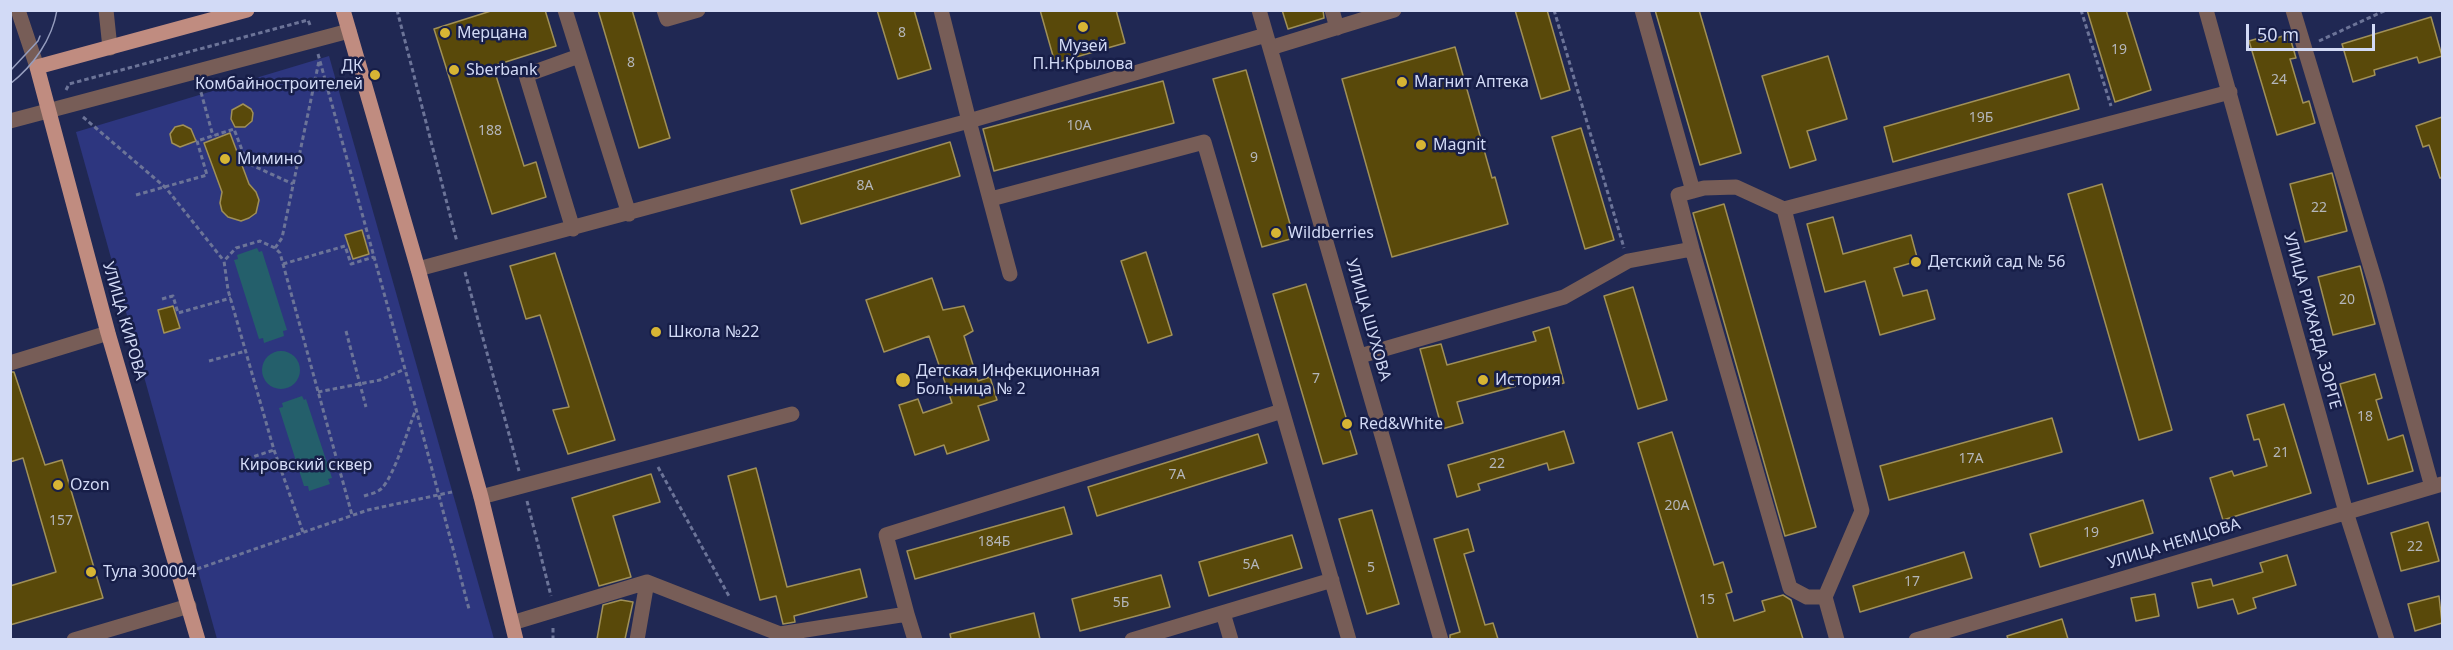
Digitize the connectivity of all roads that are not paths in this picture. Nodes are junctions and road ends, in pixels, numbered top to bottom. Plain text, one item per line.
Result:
1 (18, 10) edge
2 (106, 10) edge
3 (247, 10) edge
4 (343, 10) edge
5 (565, 10) edge
6 (664, 10) edge
7 (698, 10) edge
8 (941, 10) edge
9 (1259, 10) edge
10 (1332, 10) edge
11 (1642, 10) edge
12 (2206, 10) edge
13 (2293, 10) edge
14 (1390, 11) edge
15 (1337, 28) junction
16 (349, 31) junction
17 (1268, 42) junction
18 (110, 48) junction
19 (579, 56) junction
20 (37, 67) junction
21 (2230, 92) junction
22 (48, 109) junction
23 (10, 121) edge
24 (969, 121) junction
25 (1693, 191) junction
26 (992, 199) junction
27 (1784, 209) junction
28 (629, 214) junction
29 (573, 229) junction
30 (1692, 249) junction
31 (418, 269) junction
32 (1011, 274) dead end
33 (108, 333) junction
34 (1360, 356) junction
35 (10, 363) edge
36 (1282, 411) junction
37 (792, 414) dead end
38 (2437, 486) edge
39 (481, 497) junction
40 (2346, 512) junction
41 (1332, 580) junction
42 (647, 582) junction
43 (1825, 597) junction
44 (189, 606) junction
45 (1223, 613) junction
46 (907, 614) junction
47 (512, 623) junction
48 (841, 632) edge
49 (74, 639) edge
50 (198, 639) edge
51 (516, 639) edge
52 (637, 639) edge
53 (915, 639) edge
54 (1132, 639) edge
55 (1230, 639) edge
56 (1349, 639) edge
57 (1442, 639) edge
58 (1837, 639) edge
59 (1917, 639) edge
60 (2387, 639) edge

1 - 20 street, УЛИЦА КИРОВА
2 - 18 street
3 - 18 main road
4 - 16 main road
5 - 19 street
6 - 7 street
8 - 24 street
9 - 17 street, УЛИЦА ШУХОВА
10 - 15 street
11 - 25 street
12 - 21 street, УЛИЦА РИХАРДА ЗОРГЕ
13 - 38 street
14 - 15 street
15 - 17 street
16 - 22 street
16 - 31 main road
17 - 24 street
17 - 34 street, УЛИЦА ШУХОВА
18 - 20 main road
19 - 28 street
19 - 29 street
20 - 22 main road, УЛИЦА КИРОВА
21 - 27 street
21 - 40 street, УЛИЦА РИХАРДА ЗОРГЕ
22 - 23 street
22 - 33 main road, УЛИЦА КИРОВА
24 - 26 street
24 - 28 street
25 - 27 street
25 - 30 street
26 - 32 street
26 - 36 street
27 - 43 street
28 - 29 street
29 - 31 street
30 - 34 street
30 - 43 street
31 - 39 main road
33 - 35 street
33 - 44 main road, УЛИЦА КИРОВА
34 - 57 street, УЛИЦА ШУХОВА
36 - 41 street
36 - 46 street
37 - 39 street
38 - 40 street, УЛИЦА НЕМЦОВА
39 - 47 main road
40 - 59 street, УЛИЦА НЕМЦОВА
40 - 60 street, УЛИЦА РИХАРДА ЗОРГЕ
41 - 45 street
41 - 56 street
42 - 47 street
42 - 48 street
42 - 52 street
43 - 58 street
44 - 49 street
44 - 50 main road, УЛИЦА КИРОВА
45 - 54 street
45 - 55 street
46 - 48 street
46 - 53 street
47 - 51 main road

